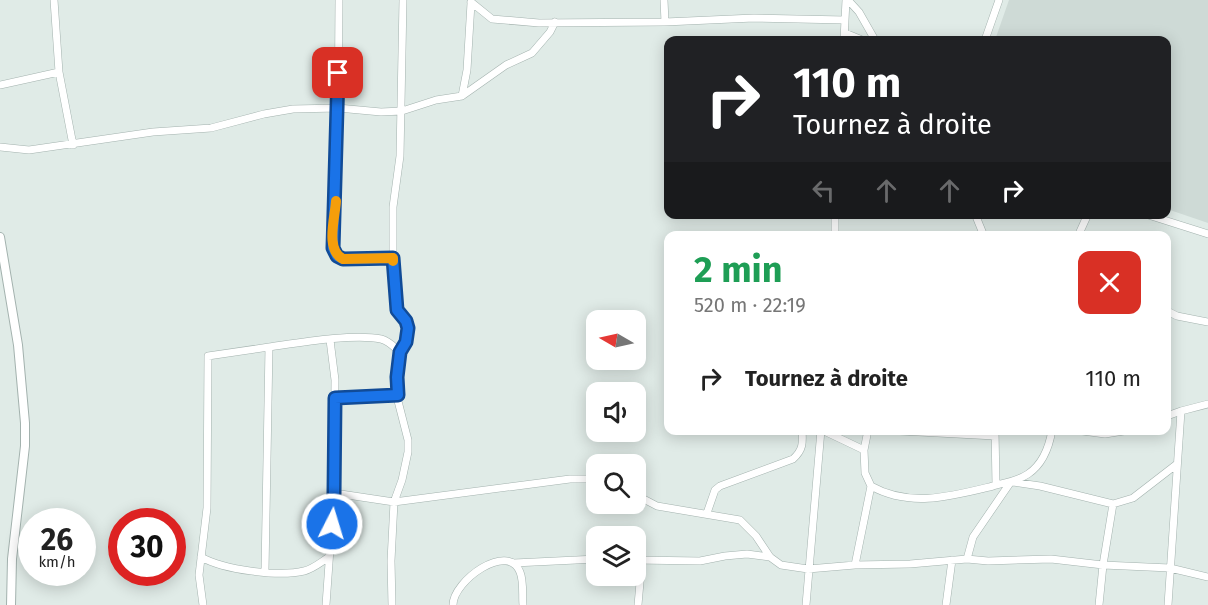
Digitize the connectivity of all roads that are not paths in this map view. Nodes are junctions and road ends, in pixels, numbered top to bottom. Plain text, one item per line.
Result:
1 (54, 0) edge
2 (339, 0) edge
3 (403, 0) edge
4 (664, 0) edge
5 (847, 0) edge
6 (999, 0) edge
7 (471, 1) edge
8 (845, 20) junction
9 (555, 22) junction
10 (664, 22) junction
11 (844, 36) edge
12 (873, 36) edge
13 (986, 36) edge
14 (59, 72) junction
15 (0, 85) edge
16 (462, 96) junction
17 (338, 108) junction
18 (402, 111) junction
19 (73, 145) junction
20 (0, 147) edge
21 (1161, 219) edge
22 (1208, 234) edge
23 (0, 237) edge
24 (393, 258) junction
25 (1171, 313) edge
26 (1208, 322) edge
27 (330, 340) junction
28 (269, 347) junction
29 (400, 352) junction
30 (398, 395) junction
31 (335, 398) junction
32 (1208, 404) edge
33 (1181, 411) junction
34 (1171, 415) edge
35 (802, 435) edge
36 (821, 435) edge
37 (832, 435) edge
38 (867, 435) edge
39 (995, 435) edge
40 (1051, 435) edge
41 (864, 450) junction
42 (1177, 464) junction
43 (586, 479) edge
44 (1011, 483) junction
45 (996, 485) junction
46 (871, 486) junction
47 (334, 493) junction
48 (646, 500) edge
49 (394, 502) junction
50 (1113, 504) junction
51 (707, 513) junction
52 (201, 557) junction
53 (329, 557) junction
54 (770, 557) junction
55 (967, 559) junction
56 (586, 560) edge
57 (646, 560) edge
58 (952, 560) junction
59 (514, 563) junction
60 (855, 565) junction
61 (1102, 565) junction
62 (1170, 568) junction
63 (808, 569) junction
64 (265, 571) junction
65 (1208, 577) edge
66 (638, 586) edge
67 (11, 605) edge
68 (203, 605) edge
69 (326, 605) edge
70 (392, 605) edge
71 (453, 605) edge
72 (523, 605) edge
73 (638, 605) edge
74 (806, 605) edge
75 (946, 605) edge
76 (1099, 605) edge
77 (1167, 605) edge

1 - 14 street
2 - 17 street
3 - 18 street
4 - 10 street
5 - 8 street
5 - 12 street
6 - 13 street
7 - 9 street
7 - 16 street
8 - 10 street
8 - 11 street
9 - 10 street
9 - 16 street
14 - 15 street
14 - 19 street
16 - 18 street
17 - 18 street
17 - 19 street
17 - 24 street
18 - 24 street
19 - 20 street
21 - 22 street
23 - 67 street
24 - 29 street
25 - 26 street
27 - 28 street
27 - 29 street
27 - 31 street
28 - 52 street
28 - 64 street
29 - 30 street
30 - 31 street
30 - 49 street
31 - 47 street
32 - 33 street
33 - 34 street
33 - 42 street
35 - 51 street
36 - 63 street
37 - 41 street
38 - 41 street
39 - 45 street
40 - 44 street
41 - 46 street
42 - 50 street
42 - 62 street
43 - 49 street
44 - 45 street
44 - 50 street
44 - 55 street
45 - 46 street
46 - 60 street
47 - 49 street
47 - 53 street
48 - 51 street
49 - 70 street
50 - 61 street
51 - 54 street
52 - 64 street
52 - 68 street
53 - 64 street
53 - 69 street
54 - 57 street
54 - 63 street
55 - 58 street
55 - 61 street
56 - 59 street
58 - 60 street
58 - 75 street
59 - 71 street
59 - 72 street
60 - 63 street
61 - 62 street
61 - 76 street
62 - 65 street
62 - 77 street
63 - 74 street
66 - 73 street

